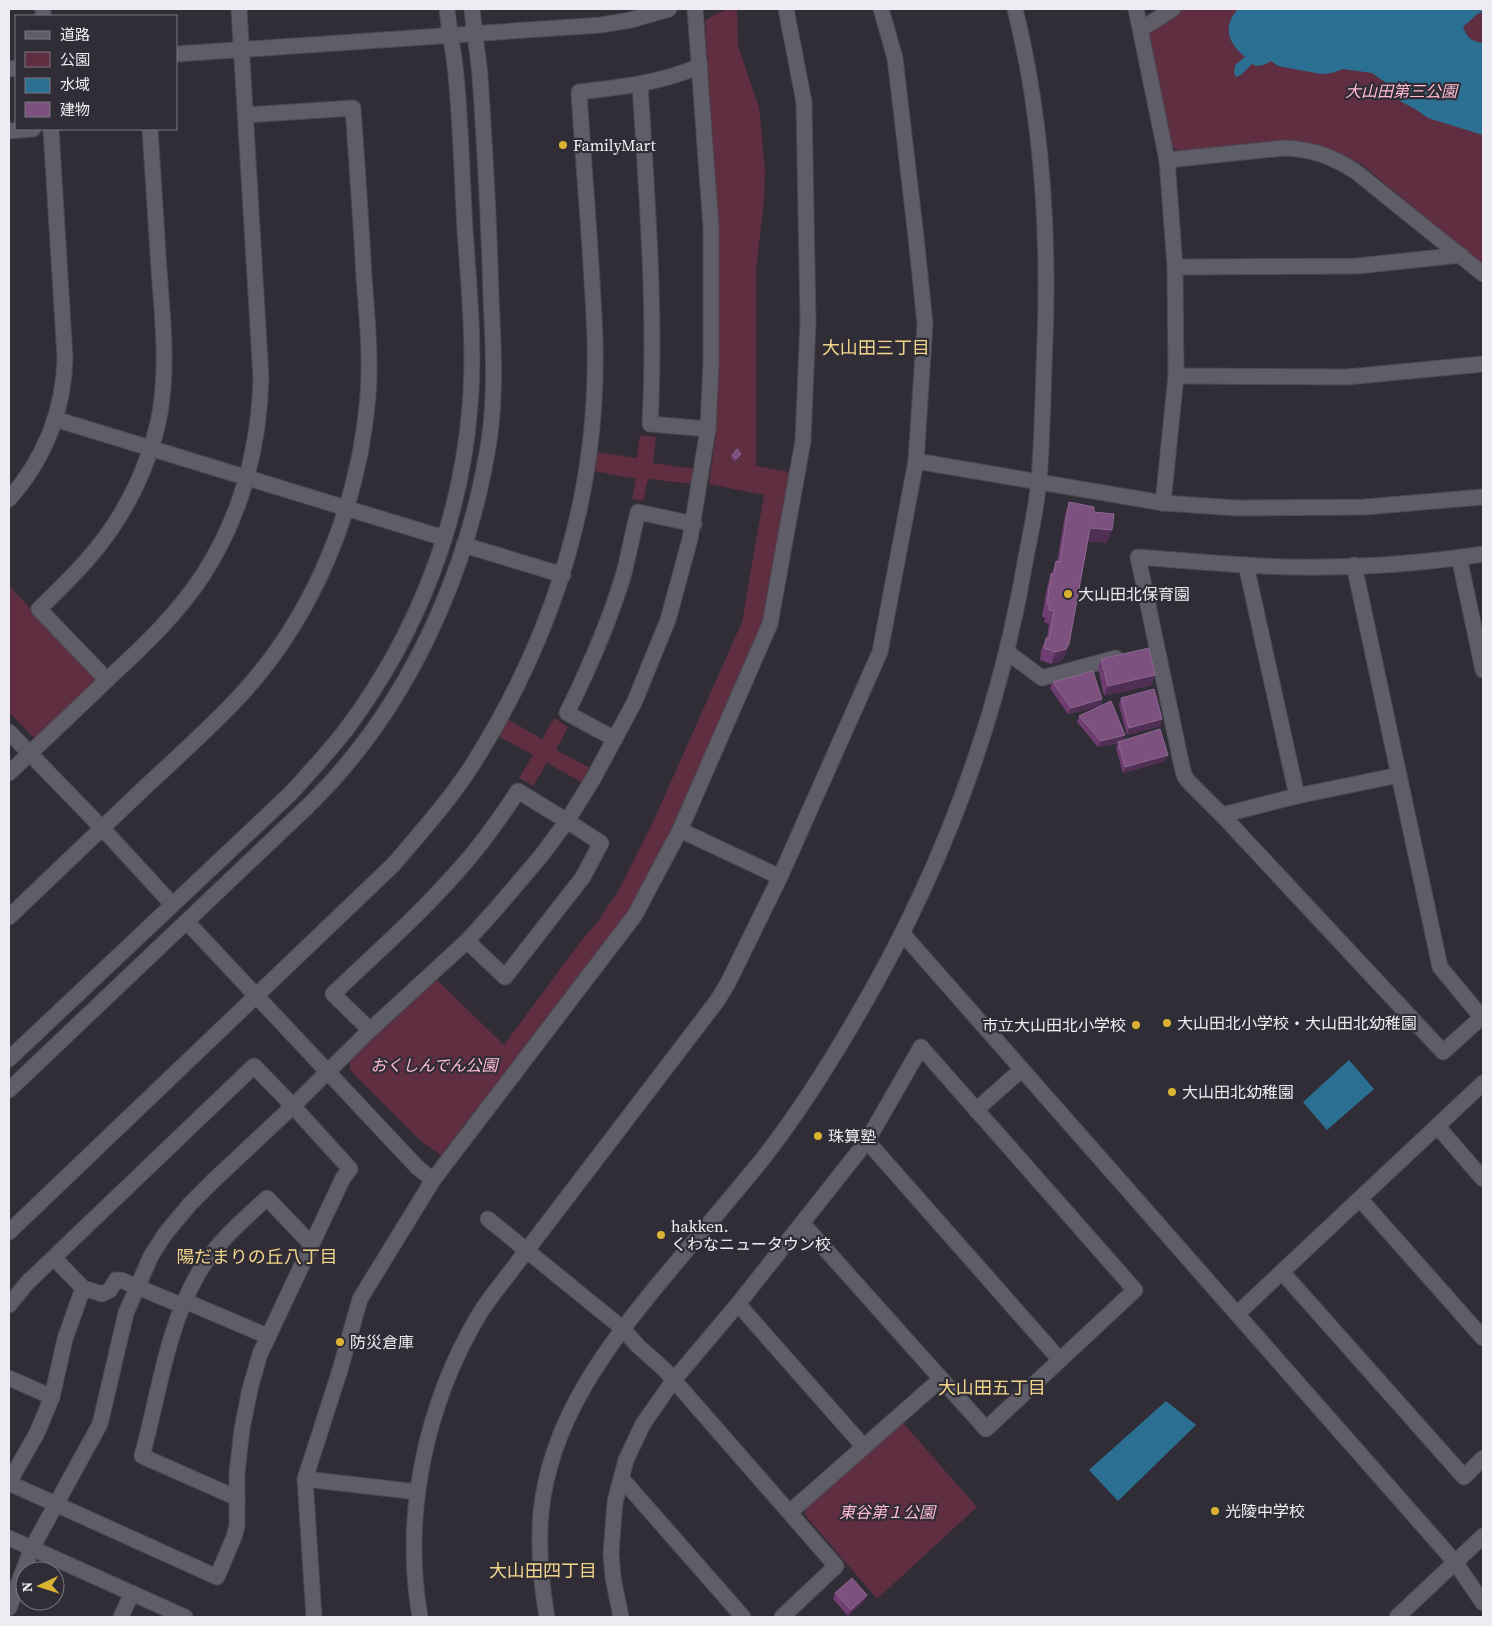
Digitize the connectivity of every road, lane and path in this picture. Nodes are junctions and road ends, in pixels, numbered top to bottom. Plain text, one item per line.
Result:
1 (239, 9) edge
2 (447, 9) edge
3 (472, 9) edge
4 (669, 9) edge
5 (695, 9) edge
6 (786, 9) edge
7 (881, 9) edge
8 (1015, 9) edge
9 (1136, 9) edge
10 (1173, 9) edge
11 (1141, 29) junction
12 (474, 33) junction
13 (450, 35) junction
14 (242, 48) junction
15 (178, 54) edge
16 (700, 66) junction
17 (640, 84) junction
18 (246, 115) junction
19 (51, 130) edge
20 (150, 130) edge
21 (1168, 160) junction
22 (1461, 255) junction
23 (1175, 267) junction
24 (1483, 274) edge
25 (1483, 364) edge
26 (1176, 376) junction
27 (55, 419) junction
28 (708, 429) junction
29 (150, 448) junction
30 (916, 462) junction
31 (246, 478) junction
32 (1039, 482) junction
33 (1483, 497) edge
34 (9, 498) edge
35 (1164, 502) junction
36 (347, 509) junction
37 (694, 524) junction
38 (444, 538) junction
39 (464, 545) junction
40 (1483, 554) edge
41 (1459, 558) junction
42 (1246, 565) junction
43 (1354, 565) junction
44 (563, 574) junction
45 (1007, 652) junction
46 (1116, 658) edge
47 (1483, 670) edge
48 (107, 680) junction
49 (9, 732) edge
50 (615, 739) junction
51 (29, 754) junction
52 (9, 773) edge
53 (1399, 775) junction
54 (1297, 796) junction
55 (1222, 815) junction
56 (567, 821) junction
57 (102, 828) junction
58 (680, 830) junction
59 (780, 876) junction
60 (172, 904) junction
61 (9, 917) edge
62 (187, 922) junction
63 (902, 933) junction
64 (467, 942) junction
65 (255, 995) junction
66 (1483, 1018) edge
67 (370, 1030) junction
68 (9, 1059) edge
69 (1021, 1070) junction
70 (328, 1072) junction
71 (1483, 1083) edge
72 (9, 1090) edge
73 (294, 1106) junction
74 (976, 1110) junction
75 (1438, 1127) junction
76 (867, 1141) junction
77 (1483, 1178) edge
78 (432, 1180) junction
79 (1360, 1199) junction
80 (488, 1219) dead end
81 (802, 1223) junction
82 (9, 1232) edge
83 (311, 1244) junction
84 (526, 1250) junction
85 (54, 1258) junction
86 (1282, 1272) junction
87 (136, 1287) junction
88 (83, 1288) junction
89 (184, 1304) junction
90 (738, 1304) junction
91 (9, 1305) edge
92 (1237, 1314) junction
93 (622, 1328) junction
94 (267, 1336) junction
95 (1483, 1338) edge
96 (1060, 1360) junction
97 (9, 1378) edge
98 (941, 1379) junction
99 (673, 1381) junction
100 (52, 1397) junction
101 (864, 1447) junction
102 (1483, 1458) edge
103 (305, 1479) junction
104 (622, 1479) junction
105 (9, 1482) edge
106 (418, 1492) junction
107 (237, 1498) junction
108 (56, 1505) junction
109 (790, 1512) junction
110 (1483, 1536) edge
111 (9, 1538) edge
112 (32, 1548) junction
113 (1455, 1562) junction
114 (132, 1593) junction
115 (1483, 1603) edge
116 (9, 1608) edge
117 (121, 1617) edge
118 (185, 1617) edge
119 (314, 1617) edge
120 (420, 1617) edge
121 (547, 1617) edge
122 (621, 1617) edge
123 (743, 1617) edge
124 (782, 1617) edge
125 (1397, 1617) edge

1 - 14 street
2 - 13 street
3 - 12 street
4 - 12 street
5 - 16 street
6 - 58 street
7 - 30 street
8 - 32 street
9 - 11 street
10 - 11 street
11 - 21 street
12 - 13 street
12 - 39 street
13 - 14 street
13 - 38 street
14 - 15 street
14 - 18 street
16 - 17 street
16 - 28 street
17 - 28 street
17 - 44 street
18 - 31 street
18 - 36 street
19 - 27 street
20 - 29 street
21 - 22 street
21 - 23 street
22 - 23 street
22 - 24 street
23 - 26 street
25 - 26 street
26 - 35 street
27 - 29 street
27 - 34 street
28 - 37 street
29 - 31 street
29 - 48 street
30 - 32 street
30 - 59 street
31 - 36 street
31 - 48 street
32 - 35 street
32 - 45 street
33 - 35 street
36 - 38 street
36 - 57 street
37 - 50 street
37 - 50 street
38 - 60 street
39 - 44 street
39 - 62 street
40 - 41 street
41 - 43 street
41 - 47 street
42 - 43 street
42 - 54 street
42 - 55 street
43 - 53 street
44 - 65 street
45 - 46 street
45 - 63 street
48 - 51 street
49 - 51 street
50 - 56 street
51 - 52 street
51 - 57 street
53 - 54 street
53 - 66 street
54 - 55 street
55 - 66 street
56 - 64 street
56 - 64 street
56 - 67 street
57 - 60 street
57 - 61 street
58 - 59 street
58 - 78 street
59 - 84 street
60 - 68 street
62 - 65 street
62 - 72 street
63 - 69 street
63 - 93 street
64 - 67 street
65 - 70 street
65 - 82 street
67 - 70 street
69 - 74 street
69 - 92 street
70 - 73 street
70 - 78 street
71 - 75 street
73 - 83 street
73 - 85 street
73 - 87 street
74 - 76 street
74 - 96 street
75 - 77 street
75 - 79 street
76 - 81 street
76 - 96 street
78 - 103 street
79 - 86 street
79 - 95 street
80 - 84 street
81 - 90 street
81 - 98 street
83 - 89 street
83 - 94 street
84 - 93 street
84 - 106 street
85 - 88 street
85 - 91 street
86 - 92 street
86 - 102 street
87 - 88 street
87 - 89 street
87 - 108 street
88 - 100 street
89 - 94 street
89 - 107 street
90 - 99 street
90 - 101 street
92 - 113 street
93 - 99 street
93 - 121 street
94 - 107 street
96 - 98 street
97 - 100 street
98 - 101 street
99 - 104 street
99 - 109 street
100 - 105 street
101 - 109 street
103 - 106 street
103 - 119 street
104 - 122 street
104 - 123 street
105 - 108 street
106 - 120 street
107 - 108 street
108 - 112 street
109 - 124 street
110 - 113 street
111 - 112 street
112 - 114 street
112 - 116 street
113 - 115 street
113 - 125 street
114 - 117 street
114 - 118 street

